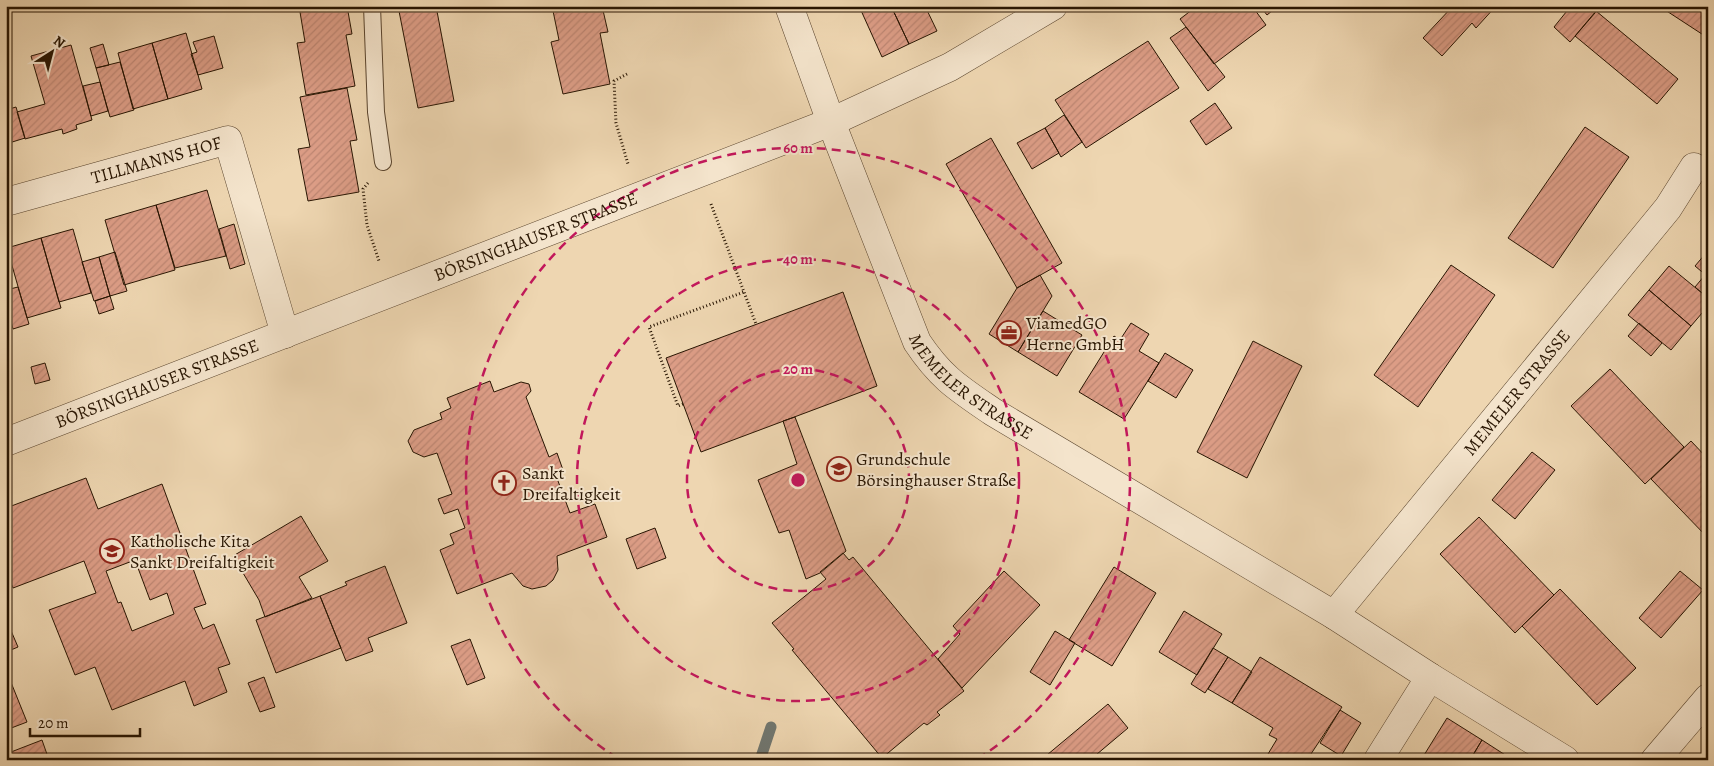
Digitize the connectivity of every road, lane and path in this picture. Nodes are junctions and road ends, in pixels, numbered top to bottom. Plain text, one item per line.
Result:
1 (372, 6) edge
2 (789, 6) edge
3 (1053, 6) edge
4 (627, 74) dead end
5 (831, 122) junction
6 (383, 162) joint
7 (1694, 167) dead end
8 (638, 197) junction
9 (6, 202) edge
10 (714, 212) dead end
11 (744, 292) junction
12 (389, 295) junction
13 (756, 324) dead end
14 (285, 334) junction
15 (683, 404) dead end
16 (6, 442) edge
17 (1334, 615) junction
18 (1430, 678) junction
19 (1708, 698) edge
20 (1378, 760) edge
21 (1565, 760) edge
22 (1655, 760) edge

1 - 6 lane
2 - 5 street, MEMELER STRASSE
3 - 5 street, BÖRSINGHAUSER STRASSE
4 - 8 path
5 - 8 street, BÖRSINGHAUSER STRASSE
5 - 17 street, MEMELER STRASSE
6 - 12 path
7 - 17 street, MEMELER STRASSE
8 - 12 street, BÖRSINGHAUSER STRASSE
9 - 14 street, TILLMANNS HOF
10 - 11 path
11 - 13 path
11 - 15 path
12 - 14 street, BÖRSINGHAUSER STRASSE
14 - 16 street, BÖRSINGHAUSER STRASSE
17 - 18 street, MEMELER STRASSE
18 - 20 street
18 - 21 street, MEMELER STRASSE
19 - 22 street

